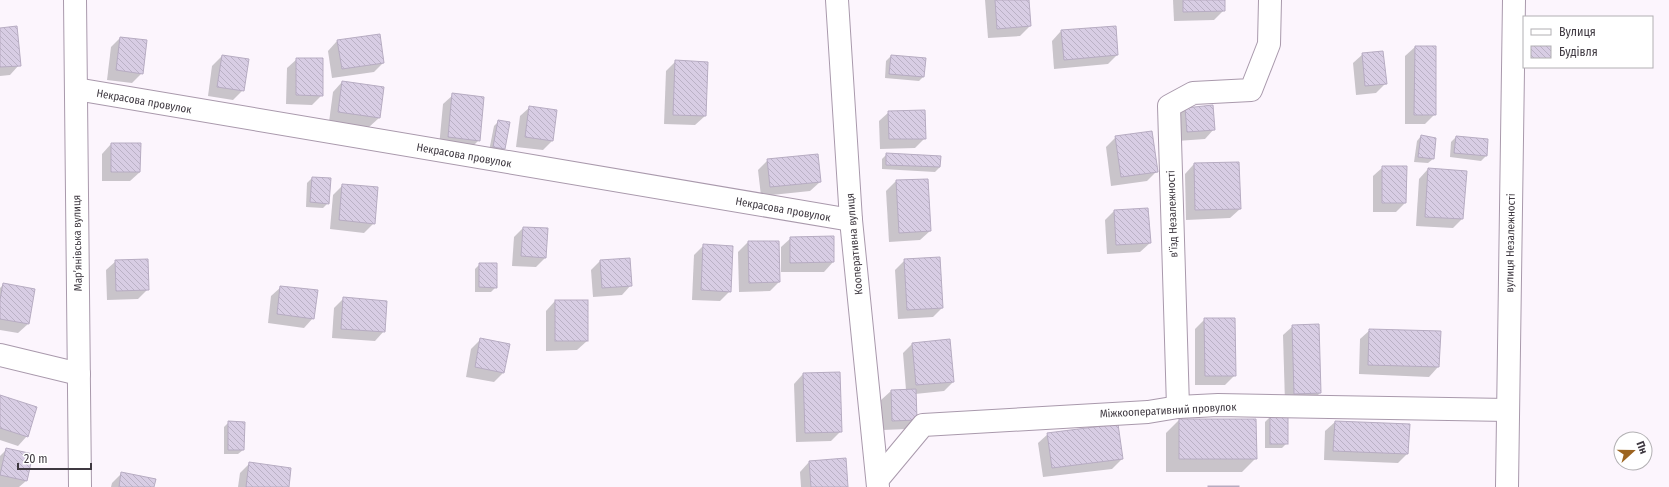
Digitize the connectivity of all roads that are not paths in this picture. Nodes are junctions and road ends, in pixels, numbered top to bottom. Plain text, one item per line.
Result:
1 (74, 0) edge
2 (838, 0) edge
3 (1270, 0) edge
4 (1514, 0) edge
5 (76, 89) junction
6 (852, 220) junction
7 (0, 355) edge
8 (79, 374) junction
9 (1178, 407) junction
10 (1508, 410) junction
11 (878, 483) edge
12 (80, 487) edge
13 (1507, 487) edge

1 - 5 street, Мар’янівська вулиця
2 - 6 street, Кооперативна вулиця
3 - 9 street, в'їзд Незалежності
4 - 10 street, вулиця Незалежності
5 - 6 street, Некрасова провулок
5 - 8 street, Мар’янівська вулиця
6 - 11 street, Кооперативна вулиця
7 - 8 street
8 - 12 street, Мар’янівська вулиця
9 - 10 street, Міжкооперативний провулок
9 - 11 street, Міжкооперативний провулок
10 - 13 street, вулиця Незалежності

